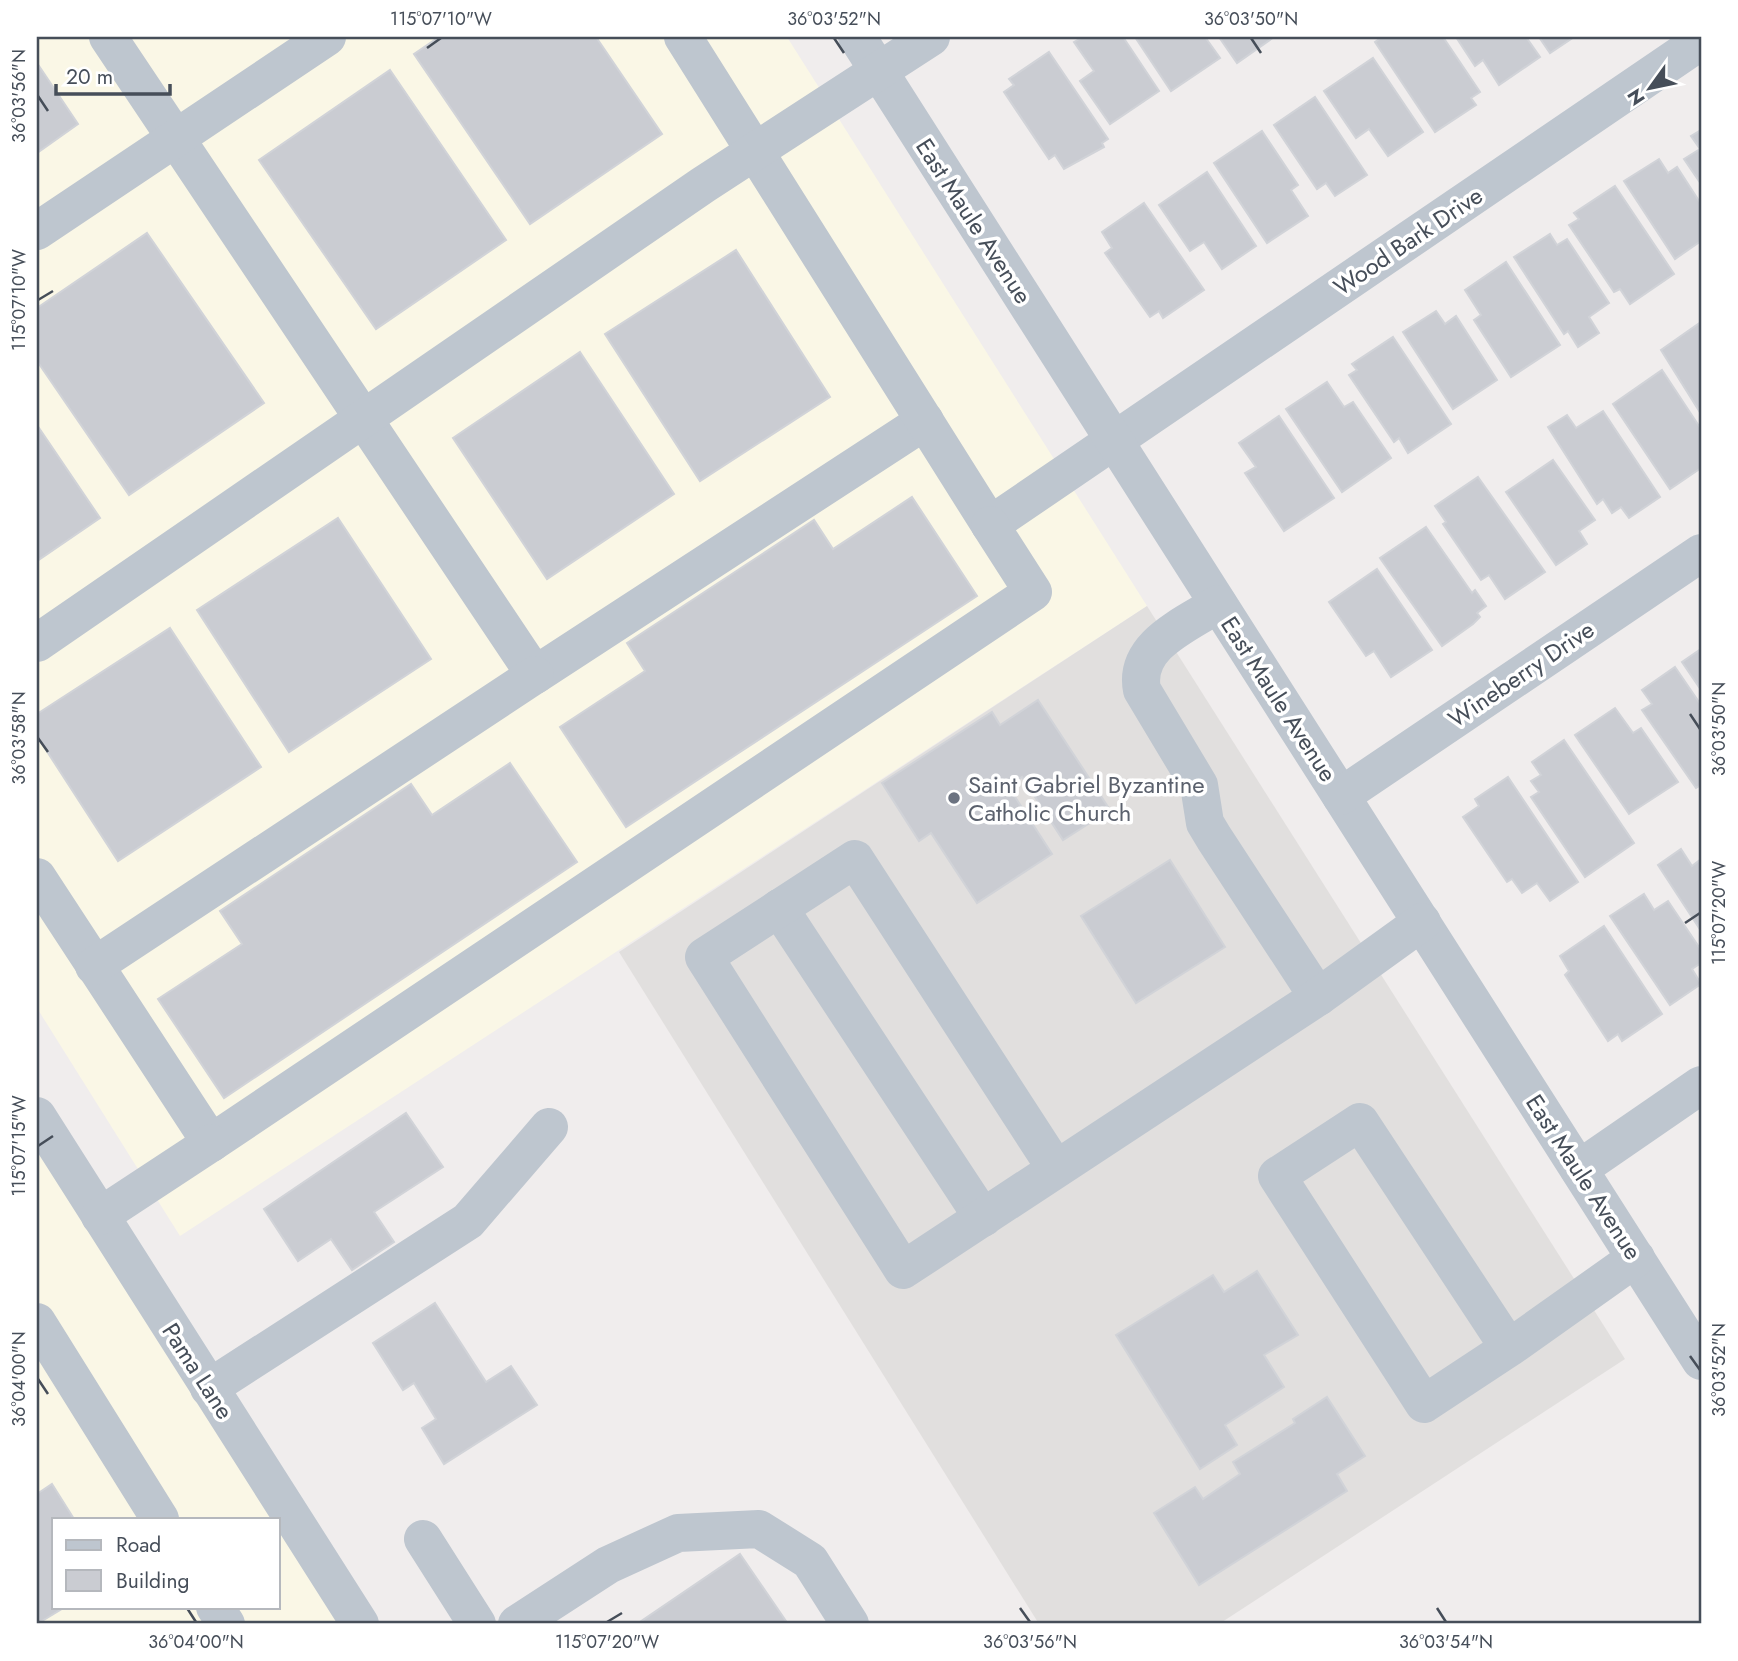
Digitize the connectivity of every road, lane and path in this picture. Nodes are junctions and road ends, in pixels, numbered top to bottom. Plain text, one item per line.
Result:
1 (108, 37) edge
2 (327, 37) edge
3 (683, 37) edge
4 (857, 37) edge
5 (931, 37) edge
6 (1701, 41) edge
7 (878, 71) junction
8 (175, 139) junction
9 (755, 151) junction
10 (37, 231) edge
11 (364, 419) junction
12 (925, 421) junction
13 (1115, 442) junction
14 (990, 525) junction
15 (1701, 552) edge
16 (1218, 604) junction
17 (37, 643) edge
18 (535, 674) junction
19 (1341, 796) junction
20 (37, 877) edge
21 (779, 908) junction
22 (1422, 922) junction
23 (94, 966) junction
24 (1318, 998) junction
25 (1701, 1085) edge
26 (37, 1116) edge
27 (549, 1127) dead end
28 (211, 1143) junction
29 (1056, 1169) junction
30 (1579, 1169) junction
31 (100, 1216) junction
32 (983, 1218) junction
33 (1636, 1258) junction
34 (37, 1322) edge
35 (1509, 1348) junction
36 (1701, 1361) edge
37 (209, 1388) junction
38 (159, 1518) edge
39 (423, 1539) dead end
40 (216, 1608) edge
41 (226, 1624) edge
42 (360, 1624) edge
43 (477, 1624) edge
44 (517, 1624) edge
45 (850, 1624) edge

1 - 8 street
2 - 8 street
3 - 9 street
4 - 7 street, East Maule Avenue
5 - 7 street
6 - 13 street, Wood Bark Drive
7 - 9 street
7 - 13 street, East Maule Avenue
8 - 10 street
8 - 11 street
9 - 11 street
9 - 12 street
11 - 17 street
11 - 18 street
12 - 14 street
12 - 18 street
13 - 14 street, Wood Bark Drive
13 - 16 street, East Maule Avenue
14 - 28 street
15 - 19 street, Wineberry Drive
16 - 19 street, East Maule Avenue
16 - 24 street
18 - 23 street
19 - 22 street, East Maule Avenue
20 - 23 street
21 - 29 street
21 - 32 street
21 - 32 street
22 - 24 street
22 - 30 street, East Maule Avenue
23 - 28 street
24 - 29 street
25 - 30 street
26 - 31 street, Pama Lane
27 - 37 street
28 - 31 street
29 - 32 street
30 - 33 street, East Maule Avenue
31 - 37 street, Pama Lane
33 - 35 street
33 - 36 street, East Maule Avenue
34 - 38 street
35 - 35 street
37 - 42 street, Pama Lane
39 - 43 street
40 - 41 street
44 - 45 street

